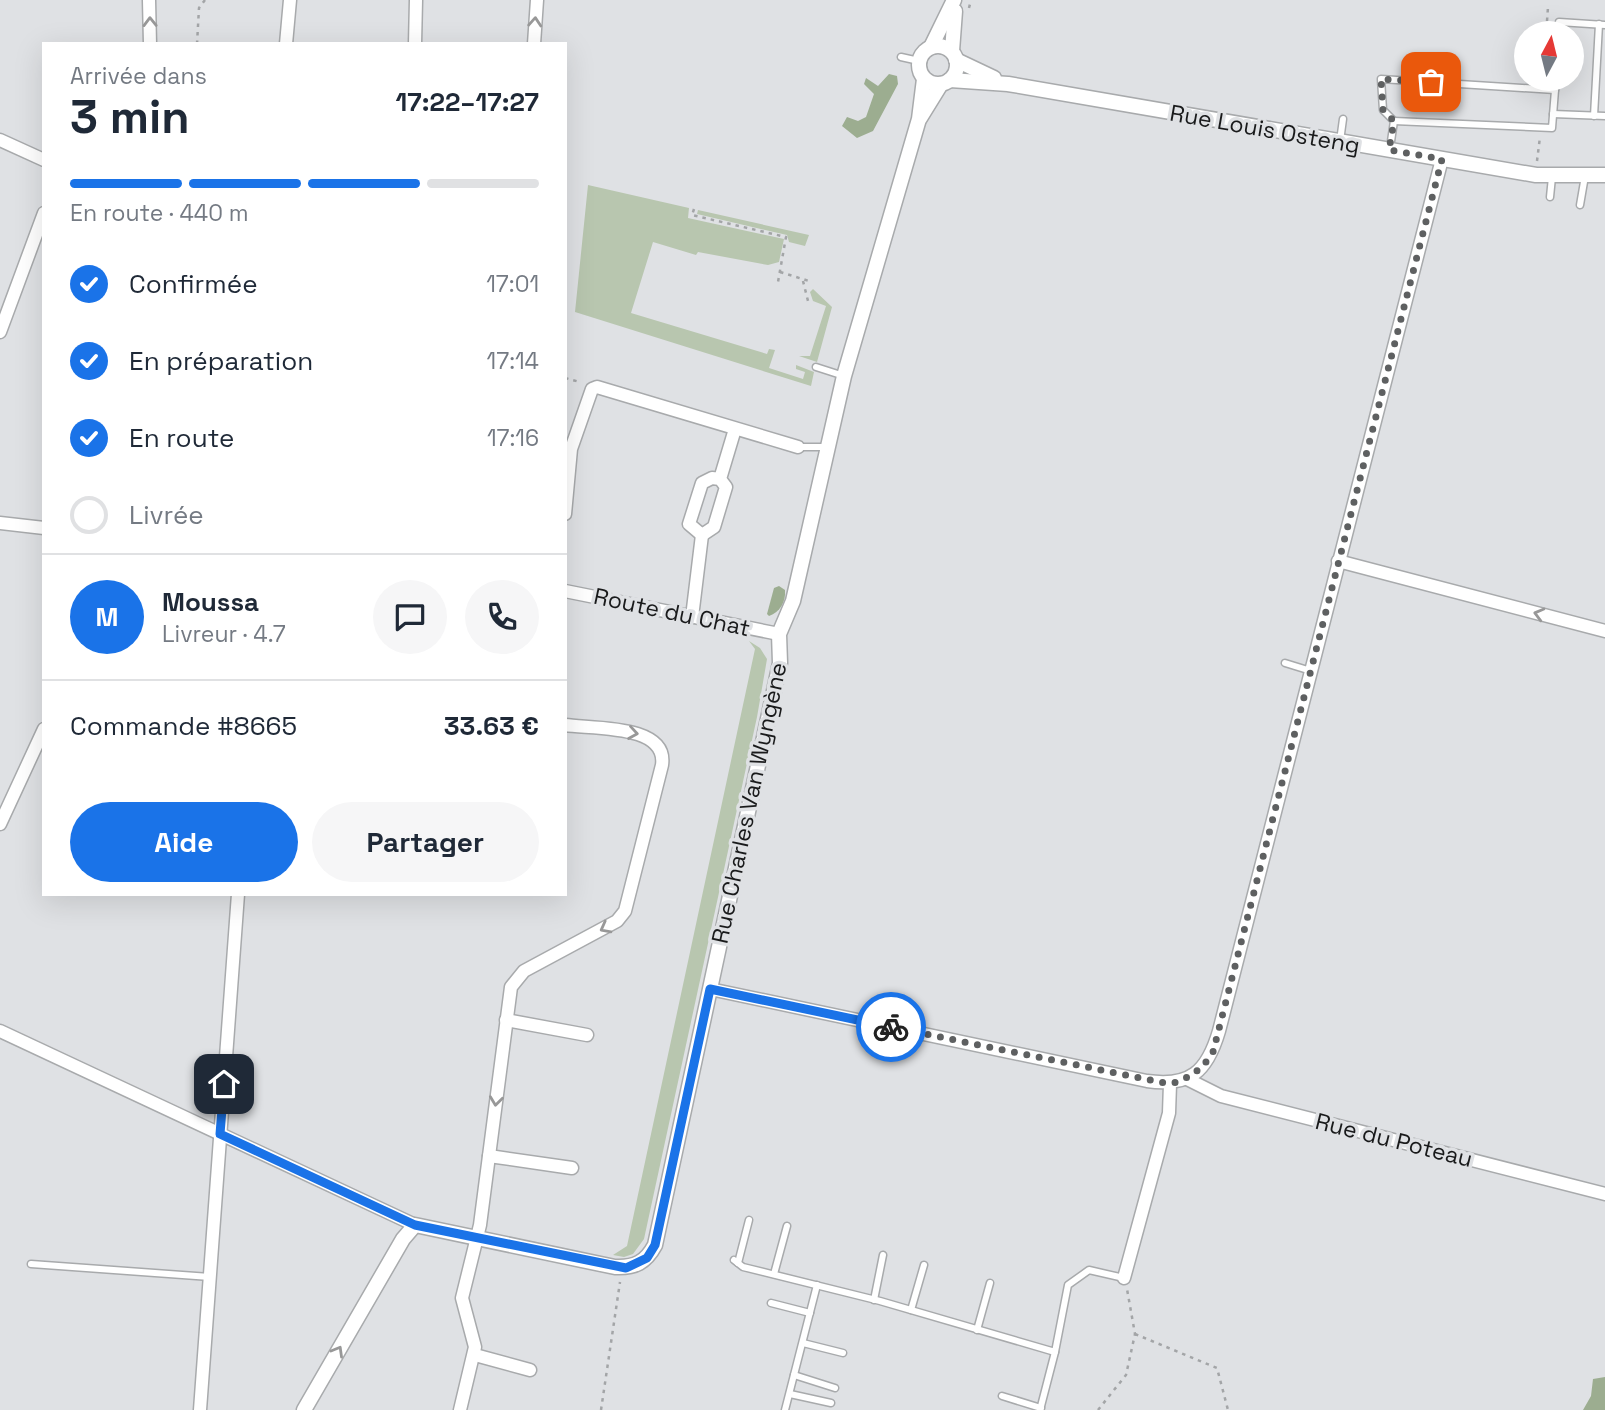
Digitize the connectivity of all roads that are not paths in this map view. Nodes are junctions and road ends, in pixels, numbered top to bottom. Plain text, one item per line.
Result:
1 (149, 0) edge
2 (290, 0) edge
3 (416, 0) edge
4 (537, 0) edge
5 (956, 0) edge
6 (1584, 23) edge
7 (1602, 24) edge
8 (150, 42) edge
9 (286, 42) edge
10 (415, 42) edge
11 (534, 42) edge
12 (931, 47) junction
13 (954, 56) junction
14 (901, 57) dead end
15 (919, 61) junction
16 (924, 79) junction
17 (946, 82) junction
18 (1008, 84) junction
19 (1514, 87) edge
20 (1555, 91) edge
21 (1553, 114) junction
22 (1594, 116) junction
23 (1605, 116) edge
24 (919, 119) junction
25 (1343, 119) dead end
26 (1394, 121) junction
27 (0, 140) edge
28 (1340, 141) junction
29 (1389, 150) junction
30 (42, 159) edge
31 (1442, 159) junction
32 (1605, 175) edge
33 (1585, 176) junction
34 (1552, 177) junction
35 (1550, 197) dead end
36 (1580, 205) dead end
37 (42, 218) edge
38 (0, 332) edge
39 (816, 368) dead end
40 (844, 376) junction
41 (735, 429) junction
42 (797, 447) joint
43 (827, 447) junction
44 (720, 479) junction
45 (567, 493) edge
46 (0, 523) edge
47 (42, 528) edge
48 (702, 535) junction
49 (1338, 561) junction
50 (567, 592) edge
51 (692, 617) junction
52 (1605, 631) edge
53 (779, 634) junction
54 (1285, 663) dead end
55 (1311, 671) junction
56 (567, 725) edge
57 (42, 733) edge
58 (0, 824) edge
59 (238, 896) edge
60 (710, 989) junction
61 (506, 1020) junction
62 (0, 1031) edge
63 (587, 1035) dead end
64 (1186, 1079) junction
65 (1170, 1084) junction
66 (220, 1134) junction
67 (489, 1156) junction
68 (572, 1168) dead end
69 (1605, 1194) edge
70 (749, 1220) dead end
71 (415, 1225) junction
72 (787, 1226) dead end
73 (476, 1237) junction
74 (883, 1255) dead end
75 (31, 1265) dead end
76 (924, 1265) dead end
77 (774, 1274) junction
78 (210, 1277) junction
79 (1125, 1278) joint
80 (990, 1283) dead end
81 (817, 1285) junction
82 (874, 1300) junction
83 (771, 1303) dead end
84 (911, 1310) junction
85 (810, 1313) junction
86 (977, 1329) junction
87 (803, 1343) junction
88 (1055, 1352) junction
89 (843, 1353) dead end
90 (475, 1355) junction
91 (530, 1370) dead end
92 (794, 1375) junction
93 (835, 1388) dead end
94 (790, 1394) junction
95 (1002, 1396) dead end
96 (831, 1403) dead end
97 (1040, 1409) edge
98 (200, 1410) edge
99 (304, 1410) edge
100 (460, 1410) edge
101 (785, 1410) edge

8 -> 1 street
2 - 9 street
3 - 10 street
11 -> 4 street
5 - 12 street
5 - 13 street
6 - 7 lane
7 - 22 lane
12 - 13 street
12 - 15 street
13 - 17 street
13 - 18 street, Rue Louis Osteng
14 - 15 lane
15 - 16 street
16 - 17 street
16 - 24 street, Rue Charles Van Wyngène
17 - 18 street, Rue Louis Osteng
17 - 24 street, Rue Charles Van Wyngène
18 - 28 street, Rue Louis Osteng
19 - 26 lane
20 - 21 lane
21 - 22 lane
21 - 26 lane
22 - 23 lane
24 - 40 street, Rue Charles Van Wyngène
25 - 28 lane
26 - 29 lane
27 - 30 street
28 - 29 street, Rue Louis Osteng
29 - 31 street, Rue Louis Osteng
31 - 34 street, Rue Louis Osteng
31 - 49 street
32 - 33 street, Rue Louis Osteng
33 - 34 street, Rue Louis Osteng
33 - 36 lane
34 - 35 lane
37 - 38 street
39 - 40 lane
40 - 43 street, Rue Charles Van Wyngène
41 - 42 street
41 - 44 street
41 - 45 street
42 - 43 lane
43 - 53 street, Rue Charles Van Wyngène
44 - 48 street
44 - 48 street
46 - 47 street
48 - 51 street
52 -> 49 street
49 - 55 street
50 - 51 street, Route du Chat
51 - 53 street, Route du Chat
53 - 60 street, Rue Charles Van Wyngène
54 - 55 lane
55 - 64 street
56 -> 61 street
57 - 58 street
59 - 66 street
60 - 65 street
60 - 73 street, Rue Charles Van Wyngène
61 - 63 street
61 -> 67 street
62 - 66 street
64 - 65 street
64 - 69 street, Rue du Poteau
65 - 79 street
66 - 71 street
66 - 78 street
67 - 68 street
67 - 73 street
70 - 77 lane
71 - 73 street, Rue Charles Van Wyngène
99 -> 71 street
72 - 77 lane
73 - 90 street
74 - 82 lane
75 - 78 lane
76 - 84 lane
77 - 81 lane
78 - 98 street
79 - 88 lane
80 - 86 lane
81 - 82 lane
81 - 85 lane
82 - 84 lane
83 - 85 lane
84 - 86 lane
85 - 87 lane
86 - 88 lane
87 - 89 lane
87 - 92 lane
88 - 97 lane
90 - 91 street
90 - 100 street
92 - 93 lane
92 - 94 lane
94 - 96 lane
94 - 101 lane
95 - 97 lane

